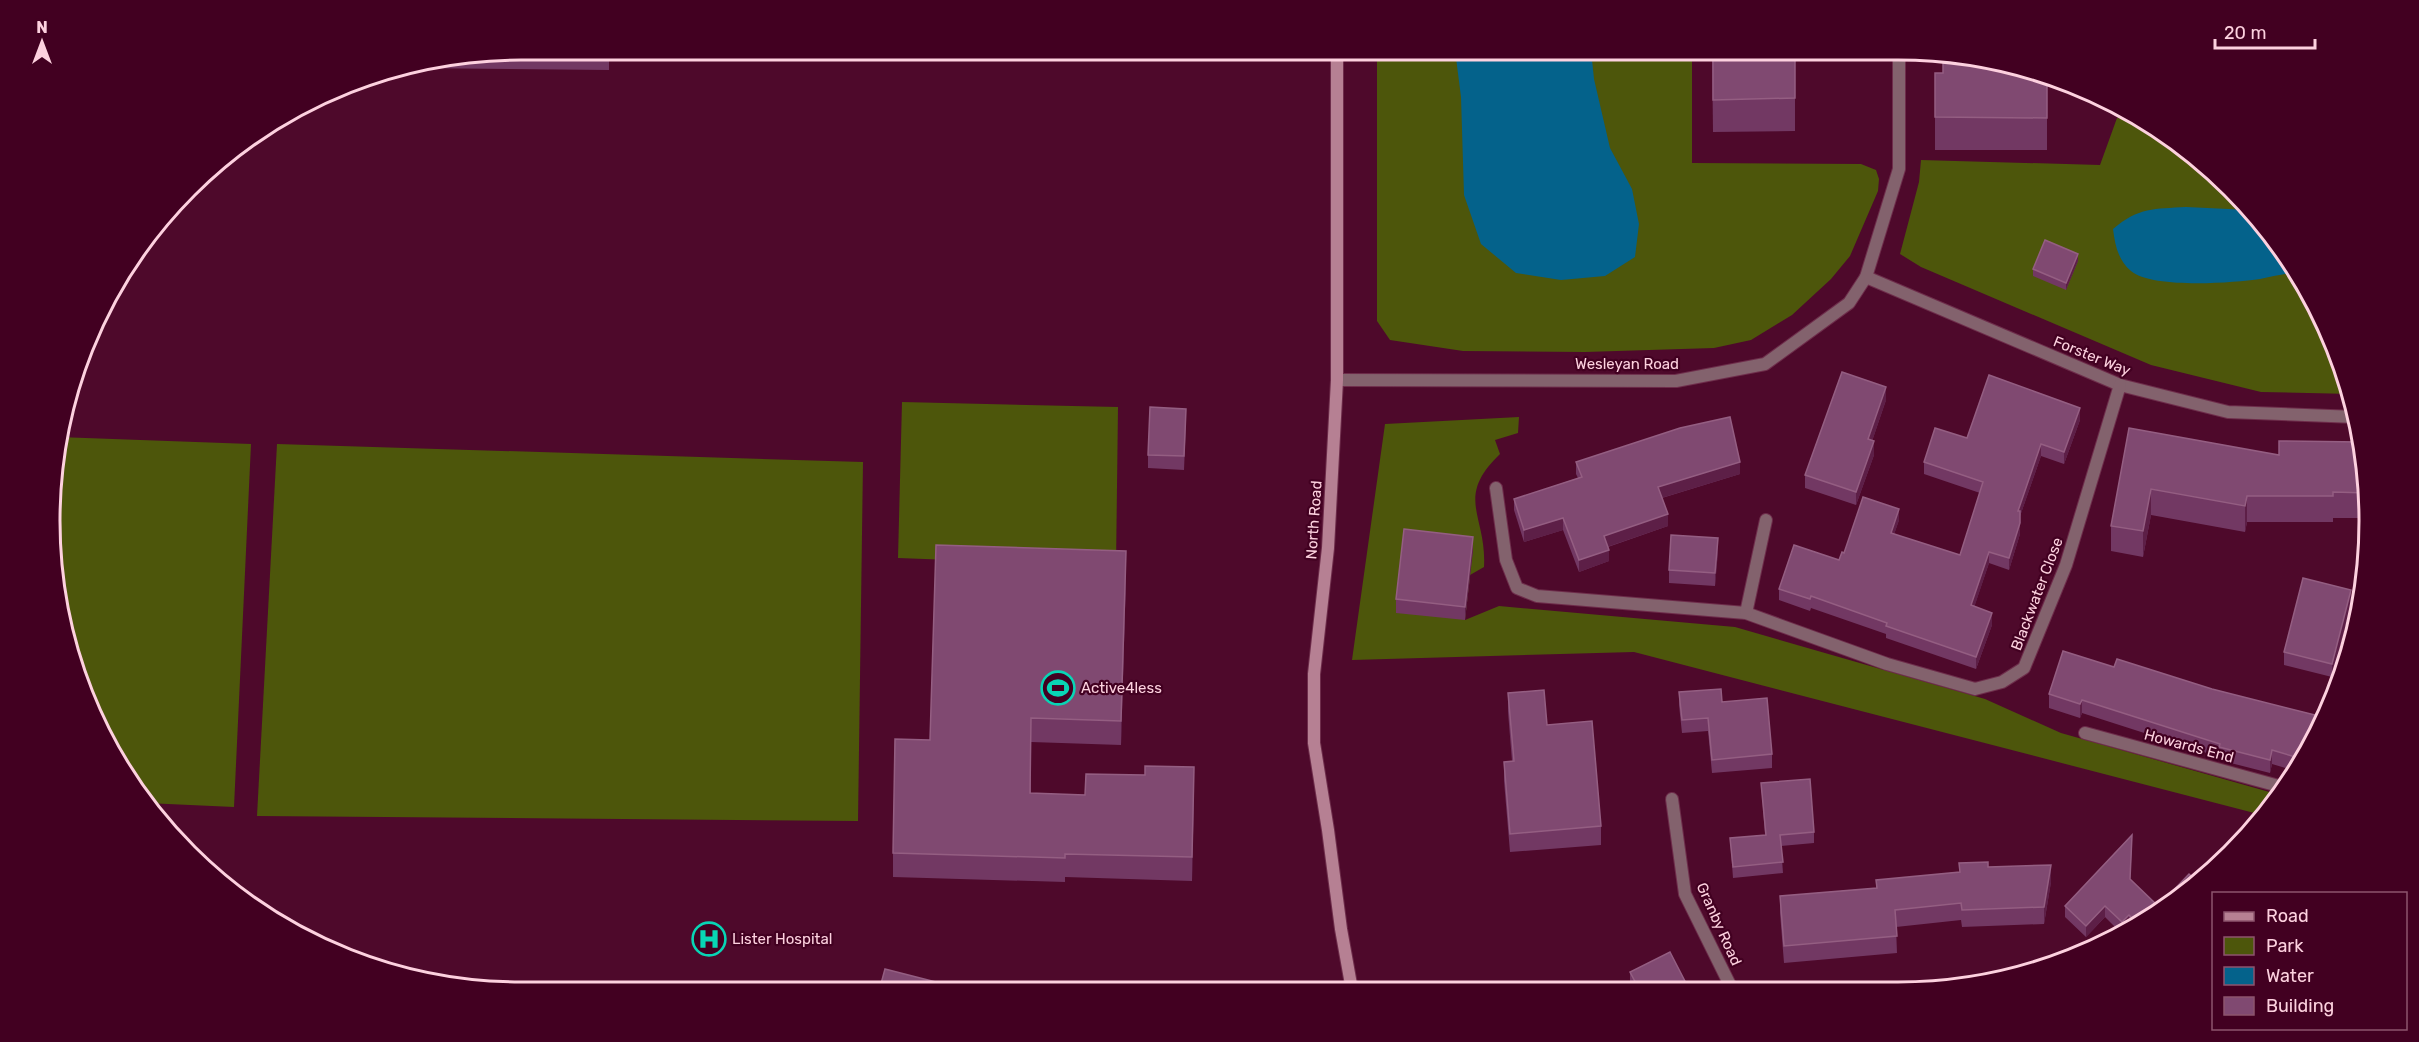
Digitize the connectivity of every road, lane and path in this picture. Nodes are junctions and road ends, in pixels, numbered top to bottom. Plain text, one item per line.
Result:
1 (1337, 60) edge
2 (1899, 60) edge
3 (1866, 277) junction
4 (1338, 380) junction
5 (2120, 385) junction
6 (2347, 417) edge
7 (1496, 488) dead end
8 (1766, 520) dead end
9 (1746, 613) junction
10 (2085, 733) dead end
11 (2275, 785) edge
12 (1672, 800) dead end
13 (1351, 982) edge
14 (1729, 982) edge

1 - 4 main road, North Road
2 - 3 street, Wesleyan Road
3 - 4 street, Wesleyan Road
3 - 5 street, Forster Way
4 - 13 main road, North Road
5 - 6 street, Forster Way
5 - 9 street, Blackwater Close
7 - 9 street, Blackwater Close
8 - 9 street
10 - 11 street, Howards End
12 - 14 street, Granby Road

